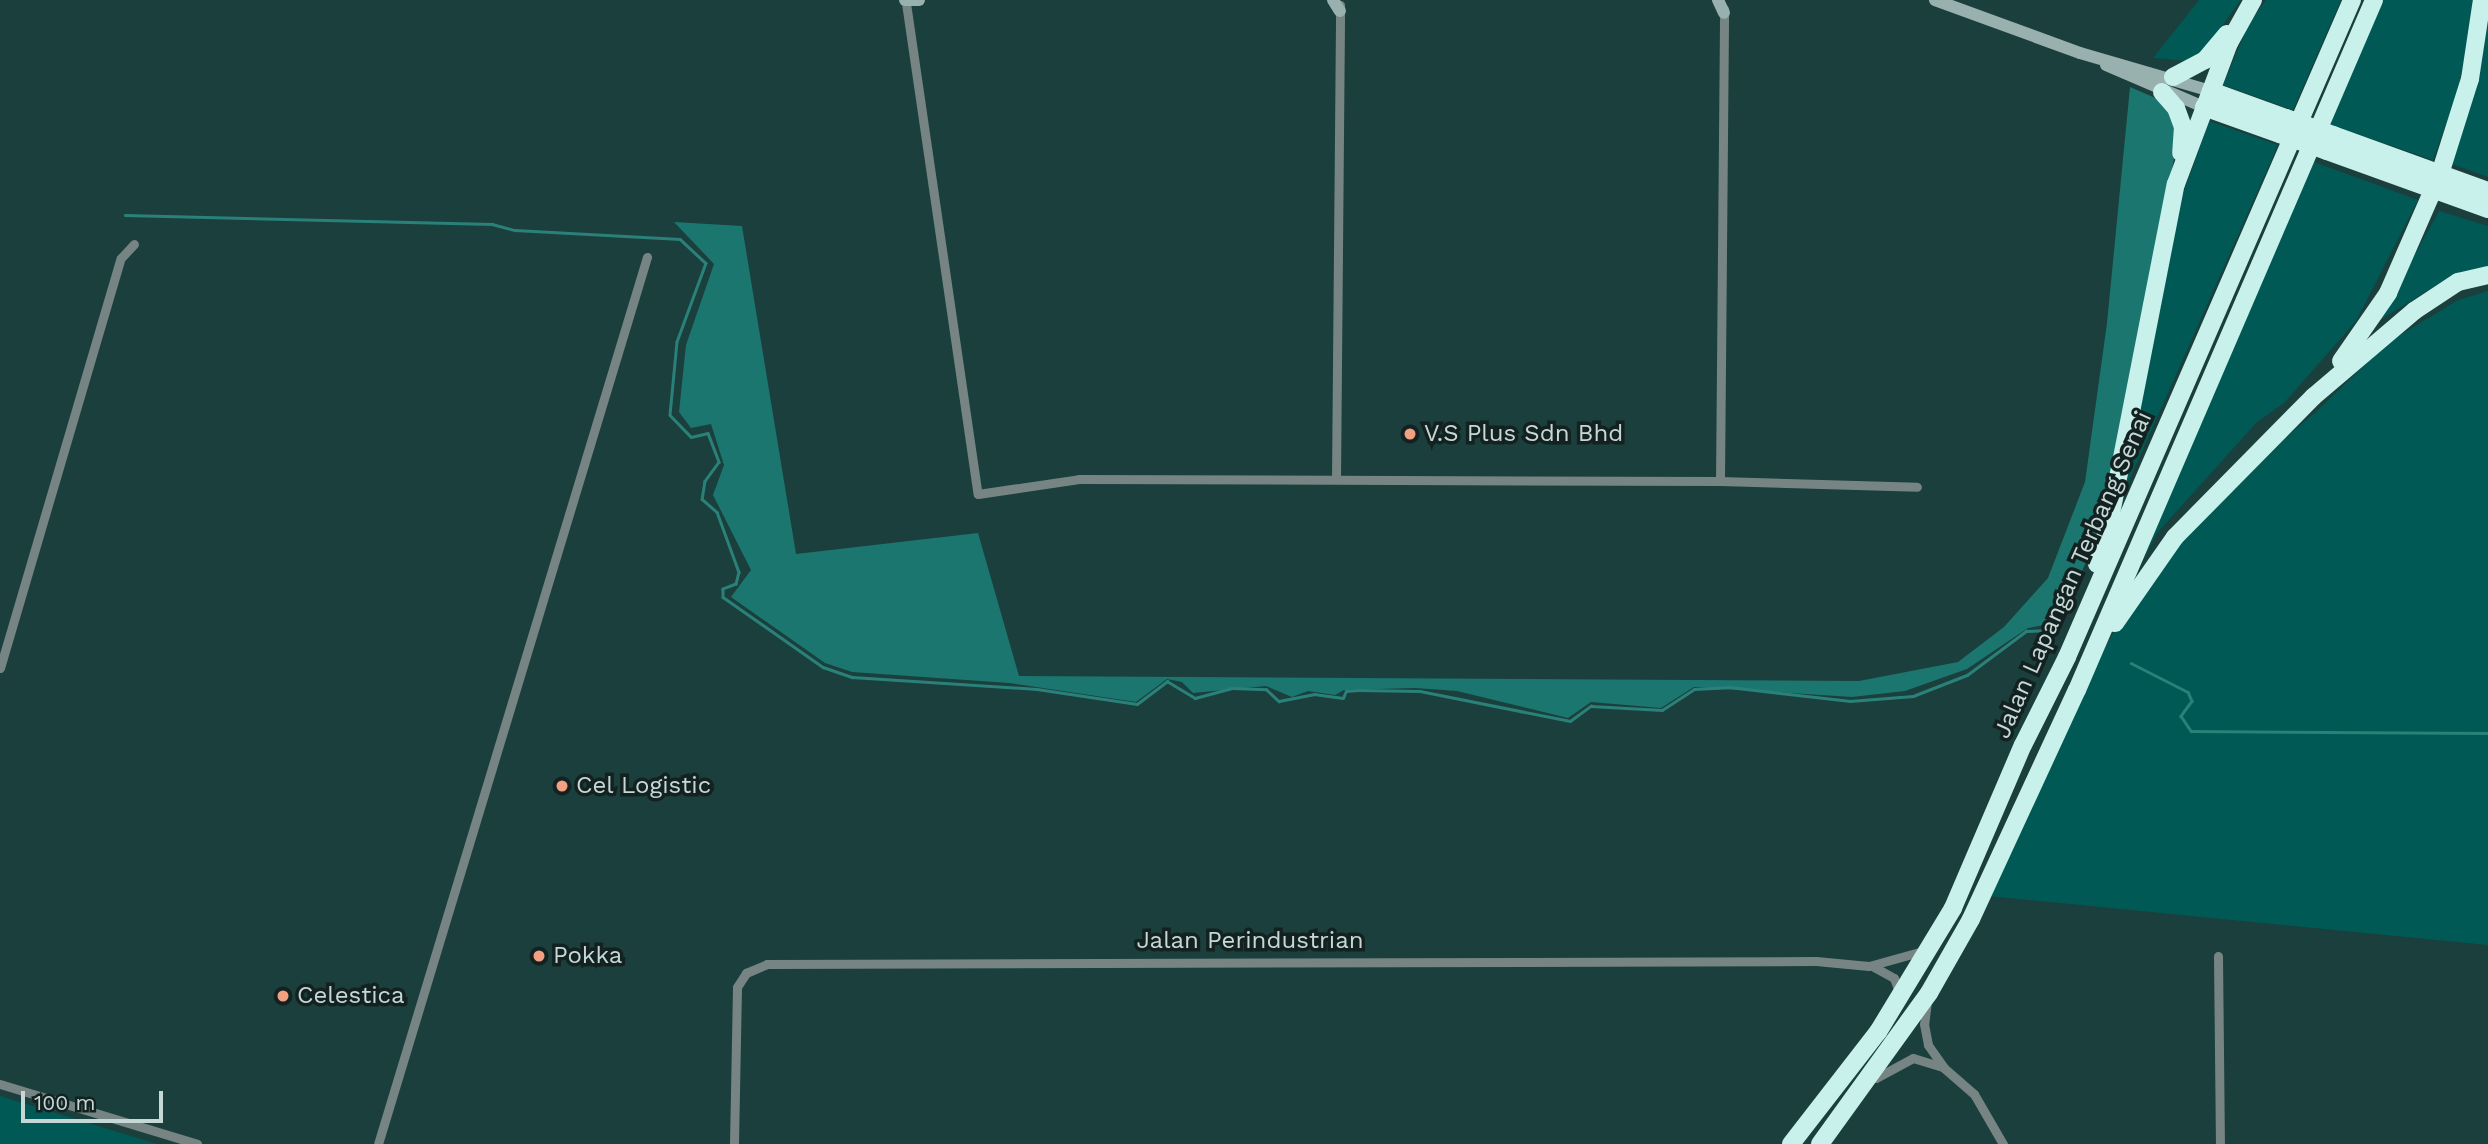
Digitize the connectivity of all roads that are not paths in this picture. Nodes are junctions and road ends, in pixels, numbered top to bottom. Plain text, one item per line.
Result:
1 (1718, 0) edge
2 (1935, 0) edge
3 (2253, 0) edge
4 (2352, 0) edge
5 (2374, 0) edge
6 (2482, 0) edge
7 (910, 1) edge
8 (1338, 4) edge
9 (1724, 6) edge
10 (2241, 17) junction
11 (2080, 53) junction
12 (2173, 77) junction
13 (2162, 92) junction
14 (2207, 99) junction
15 (2437, 181) junction
16 (2176, 184) junction
17 (2488, 191) edge
18 (2488, 209) edge
19 (134, 244) dead end
20 (647, 257) dead end
21 (2488, 275) edge
22 (2313, 397) junction
23 (1336, 479) junction
24 (1720, 481) junction
25 (1917, 487) dead end
26 (2067, 657) junction
27 (0, 668) edge
28 (2077, 690) junction
29 (1928, 949) junction
30 (2217, 956) dead end
31 (1869, 966) junction
32 (1929, 993) junction
33 (1899, 995) junction
34 (1944, 1068) junction
35 (0, 1084) edge
36 (1864, 1087) junction
37 (197, 1144) edge
38 (378, 1144) edge
39 (734, 1144) edge
40 (1791, 1144) edge
41 (1820, 1144) edge
42 (2003, 1144) edge
43 (2220, 1144) edge

1 - 9 main road
2 - 11 main road
3 - 10 highway
4 - 26 highway, Jalan Lapangan Terbang Senai
5 - 28 highway, Jalan Lapangan Terbang Senai
6 - 15 highway
7 - 23 street
8 - 23 street
9 - 24 street
10 - 12 highway
10 - 14 highway
11 - 12 main road
11 - 13 main road
12 - 14 main road
13 - 14 main road
13 - 16 highway
14 - 15 highway, bridge
14 - 16 highway
15 - 17 highway
15 - 18 highway
15 - 22 highway
16 - 26 highway
19 - 27 street
20 - 38 street
21 - 22 highway
22 - 28 highway
23 - 24 street
24 - 25 street
26 - 29 highway, Jalan Lapangan Terbang Senai
28 - 32 highway, Jalan Lapangan Terbang Senai
29 - 31 street, Jalan Perindustrian
29 - 33 highway, Jalan Lapangan Terbang Senai
30 - 43 street
31 - 33 street
31 - 39 street, Jalan Perindustrian
32 - 34 street
32 - 36 highway, Jalan Lapangan Terbang Senai
33 - 40 highway, Jalan Lapangan Terbang Senai
34 - 36 street
34 - 42 street
35 - 37 street
36 - 41 highway, Jalan Lapangan Terbang Senai

